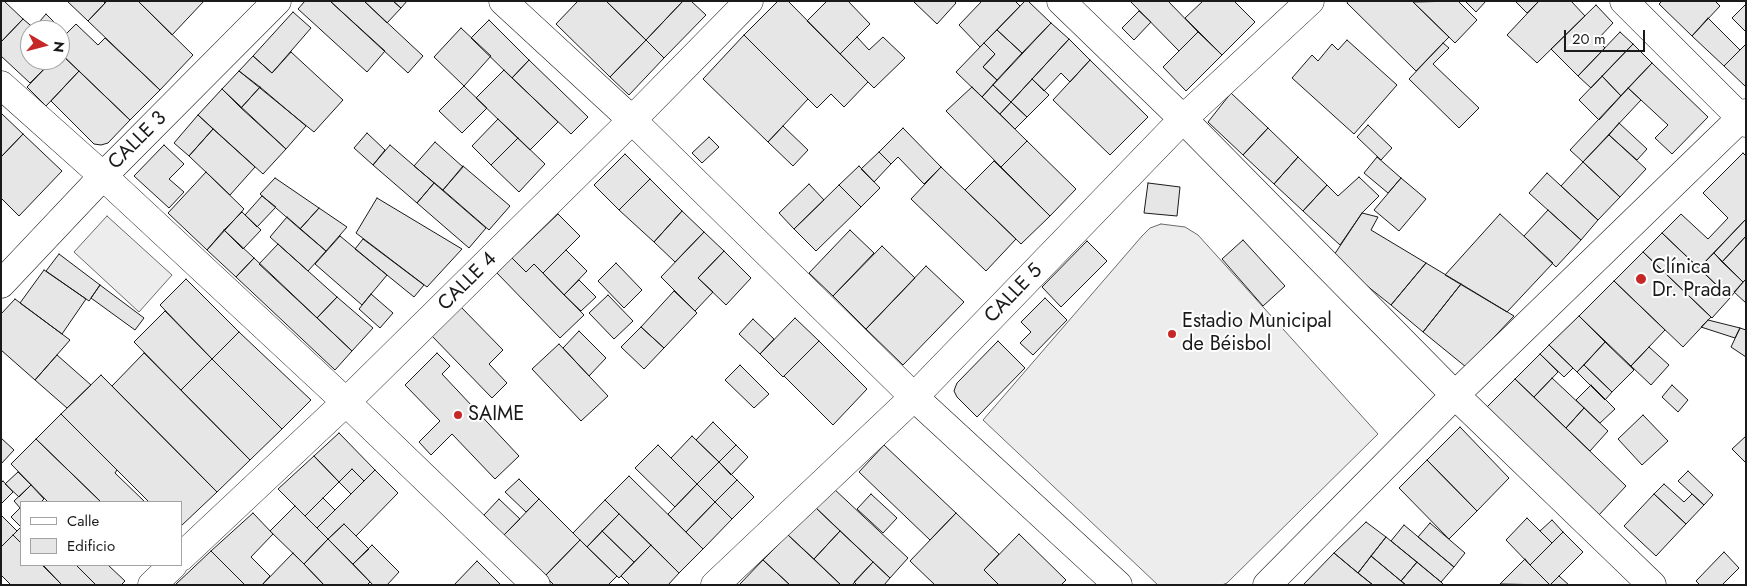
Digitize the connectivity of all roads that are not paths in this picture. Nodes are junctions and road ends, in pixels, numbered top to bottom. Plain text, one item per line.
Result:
1 (277, 1) edge
2 (503, 1) edge
3 (749, 1) edge
4 (1061, 1) edge
5 (1310, 1) edge
6 (1624, 1) edge
7 (1, 85) edge
8 (1744, 118) edge
9 (1184, 119) junction
10 (632, 120) junction
11 (103, 176) junction
12 (1, 284) edge
13 (1455, 395) junction
14 (914, 397) junction
15 (346, 402) junction
16 (182, 556) edge
17 (172, 566) edge
18 (152, 585) edge
19 (536, 585) edge
20 (715, 585) edge
21 (1118, 585) edge
22 (1267, 585) edge
23 (1652, 585) edge

1 - 11 street, CALLE 3
2 - 10 street
3 - 10 street, CALLE 4
4 - 9 street
5 - 9 street, CALLE 5
6 - 8 street
7 - 11 street
8 - 13 street
9 - 13 street
9 - 14 street, CALLE 5
10 - 14 street
10 - 15 street, CALLE 4
11 - 12 street, CALLE 3
11 - 15 street
13 - 22 street
13 - 23 street
14 - 20 street, CALLE 5
14 - 21 street
15 - 16 street, CALLE 4
15 - 19 street
17 - 18 street

